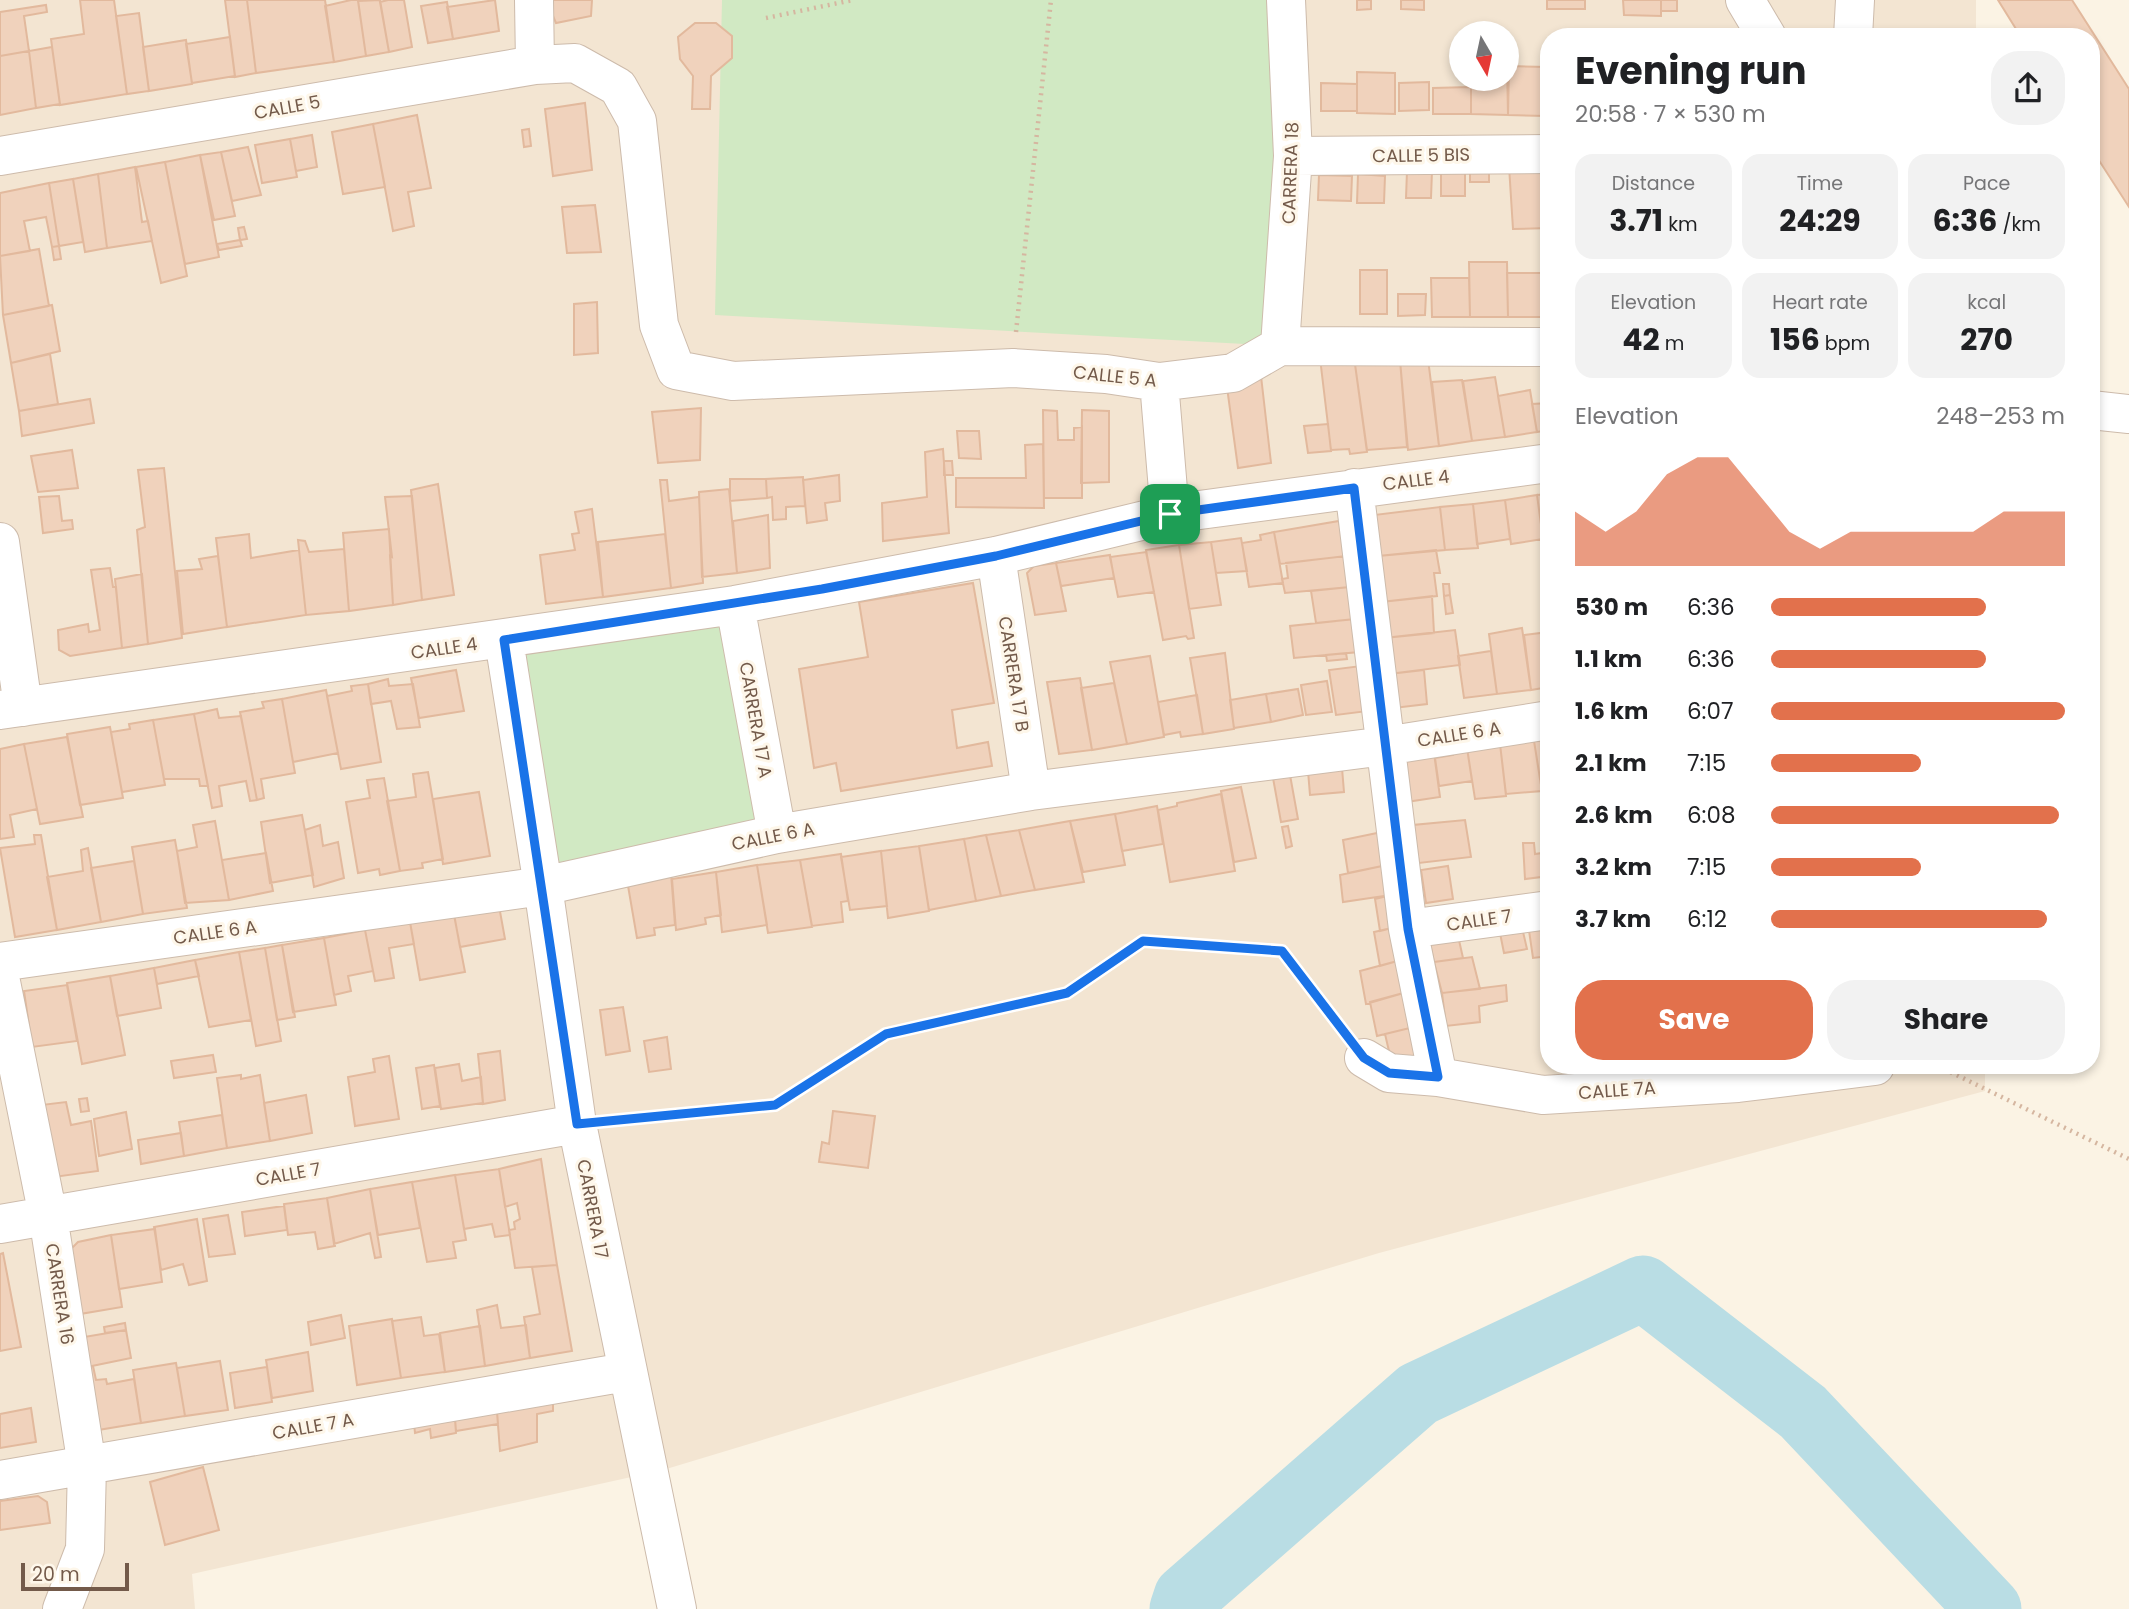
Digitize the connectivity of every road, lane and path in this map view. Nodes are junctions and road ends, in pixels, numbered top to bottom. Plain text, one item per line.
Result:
1 (534, 0) edge
2 (853, 0) edge
3 (1051, 0) edge
4 (1286, 0) edge
5 (1745, 0) edge
6 (1855, 0) edge
7 (766, 18) dead end
8 (1762, 28) edge
9 (1853, 28) edge
10 (535, 65) junction
11 (1540, 154) edge
12 (0, 156) edge
13 (1293, 156) junction
14 (1280, 346) junction
15 (1540, 347) edge
16 (1013, 368) junction
17 (676, 370) joint
18 (1159, 382) junction
19 (2100, 411) edge
20 (2129, 414) edge
21 (1540, 464) edge
22 (1354, 488) junction
23 (1170, 514) junction
24 (0, 542) edge
25 (996, 556) junction
26 (735, 605) junction
27 (504, 640) junction
28 (11, 708) edge
29 (1540, 721) edge
30 (1385, 746) junction
31 (1031, 792) junction
32 (777, 834) junction
33 (543, 886) junction
34 (1540, 911) edge
35 (1408, 929) junction
36 (0, 962) edge
37 (0, 977) edge
38 (1364, 1058) joint
39 (1811, 1074) edge
40 (1954, 1074) edge
41 (1438, 1077) junction
42 (577, 1124) junction
43 (2129, 1159) edge
44 (48, 1216) junction
45 (0, 1224) edge
46 (626, 1371) junction
47 (87, 1466) junction
48 (0, 1480) edge
49 (62, 1609) edge
50 (677, 1609) edge

1 - 10 street
2 - 7 path
3 - 16 path
4 - 13 street, CARRERA 18
5 - 8 street
6 - 9 street
10 - 12 street, CALLE 5
10 - 17 street, CALLE 5
11 - 13 street, CALLE 5 BIS
13 - 14 street, CARRERA 18
14 - 15 street
14 - 18 street, CALLE 5 A
16 - 17 street, CALLE 5 A
16 - 18 street, CALLE 5 A
18 - 23 street
19 - 20 street
21 - 22 street, CALLE 4
22 - 23 street, CALLE 4
22 - 30 street
23 - 25 street, CALLE 4
24 - 28 street
25 - 26 street, CALLE 4
25 - 31 street, CARRERA 17 B
26 - 27 street, CALLE 4
26 - 32 street, CARRERA 17 A
27 - 28 street, CALLE 4
27 - 33 street, CARRERA 17
29 - 30 street, CALLE 6 A
30 - 31 street, CALLE 6 A
30 - 35 street
31 - 32 street, CALLE 6 A
32 - 33 street, CALLE 6 A
33 - 36 street, CALLE 6 A
33 - 42 street, CARRERA 17
34 - 35 street, CALLE 7
35 - 41 street
37 - 44 street, CARRERA 16
38 - 41 street, CALLE 7A
38 - 42 path
39 - 41 street, CALLE 7A
40 - 43 path
42 - 44 street, CALLE 7
42 - 46 street, CARRERA 17
44 - 45 street, CALLE 7
44 - 47 street, CARRERA 16
46 - 47 street, CALLE 7 A
46 - 50 street, CARRERA 17
47 - 48 street, CALLE 7 A
47 - 49 street, CARRERA 16

